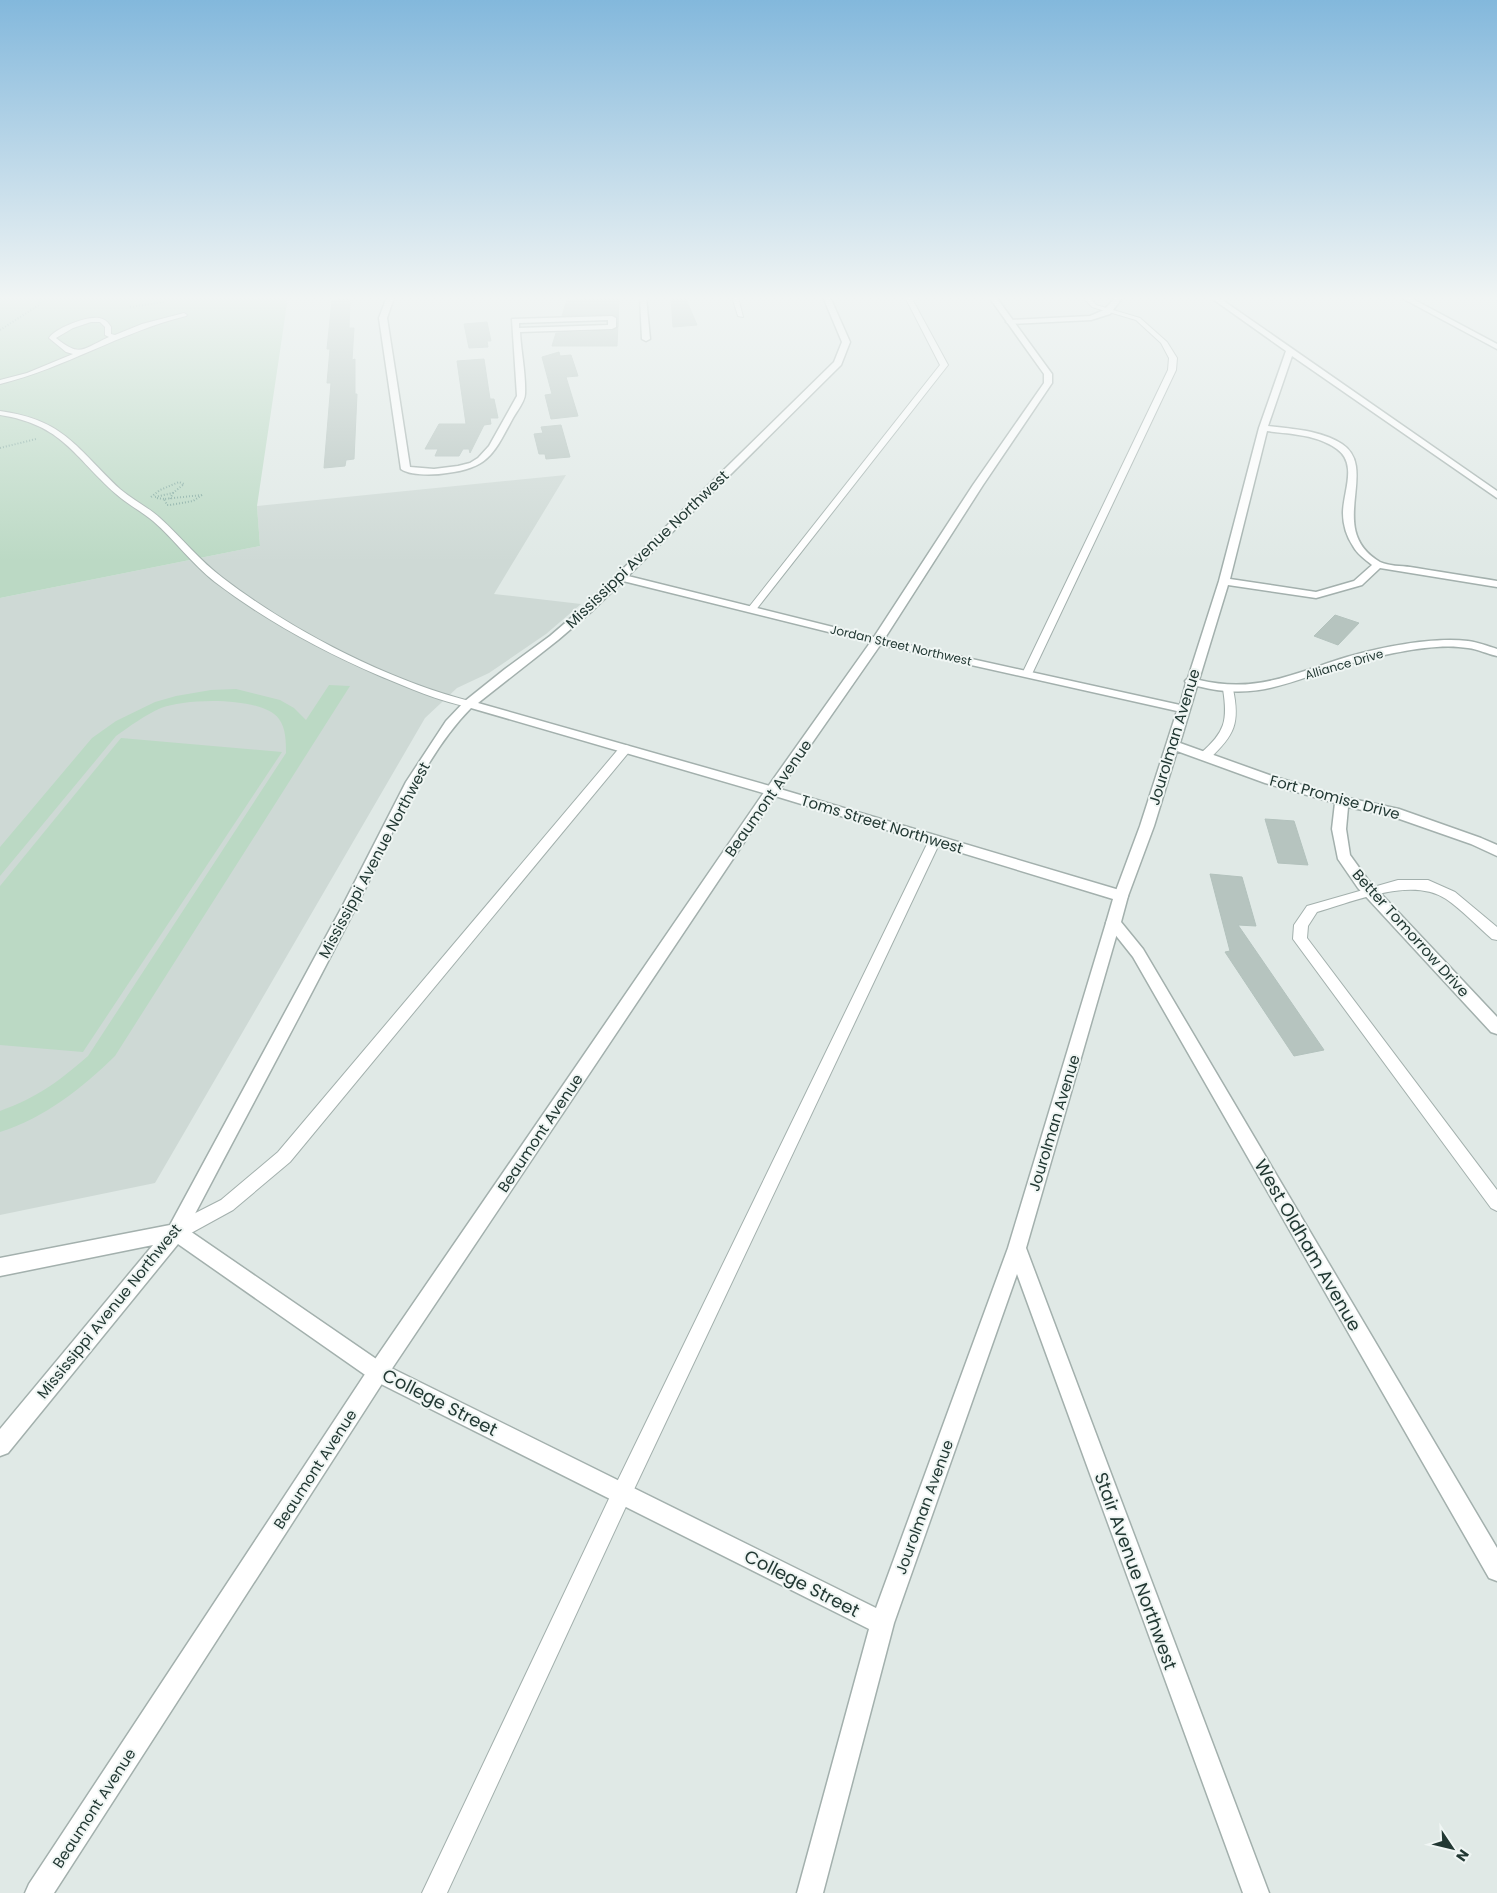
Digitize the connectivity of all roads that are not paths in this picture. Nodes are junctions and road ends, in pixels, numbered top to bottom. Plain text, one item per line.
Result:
1 (394, 385) edge
2 (520, 385) edge
3 (815, 385) edge
4 (928, 385) edge
5 (1046, 385) edge
6 (1165, 385) edge
7 (1278, 385) edge
8 (1339, 385) edge
9 (0, 413) edge
10 (1263, 428) junction
11 (1497, 496) edge
12 (1378, 565) junction
13 (620, 577) junction
14 (1224, 581) junction
15 (1497, 584) edge
16 (752, 609) junction
17 (877, 641) junction
18 (1497, 653) edge
19 (1027, 674) junction
20 (1191, 681) junction
21 (1228, 689) junction
22 (469, 704) junction
23 (1183, 709) junction
24 (1173, 745) junction
25 (625, 749) junction
26 (1204, 756) junction
27 (772, 791) junction
28 (1342, 801) junction
29 (935, 840) junction
30 (1497, 850) edge
31 (1372, 893) junction
32 (1121, 896) junction
33 (1113, 923) junction
34 (1497, 936) edge
35 (1497, 1028) edge
36 (1497, 1203) edge
37 (176, 1232) junction
38 (1017, 1248) junction
39 (0, 1267) edge
40 (378, 1372) junction
41 (0, 1445) edge
42 (622, 1493) junction
43 (1497, 1570) edge
44 (882, 1623) junction
45 (38, 1893) edge
46 (434, 1893) edge
47 (810, 1893) edge
48 (1256, 1893) edge

1 - 2 street
3 - 13 street, Mississippi Avenue Northwest
4 - 16 lane
5 - 17 street, Beaumont Avenue
6 - 19 lane
7 - 10 street, Jourolman Avenue
8 - 11 street
9 - 22 lane
10 - 12 street
10 - 14 street, Jourolman Avenue
12 - 14 street
12 - 15 street
13 - 16 street, Jordan Street Northwest
13 - 22 street, Mississippi Avenue Northwest
14 - 20 street, Jourolman Avenue
16 - 17 street, Jordan Street Northwest
17 - 19 street, Jordan Street Northwest
17 - 27 street, Beaumont Avenue
18 - 21 street, Alliance Drive
19 - 23 street, Jordan Street Northwest
20 - 21 street, Alliance Drive
20 - 23 street, Jourolman Avenue
21 - 26 lane
22 - 25 street, Toms Street Northwest
22 - 37 street, Mississippi Avenue Northwest
23 - 24 street, Jourolman Avenue
24 - 26 street, Fort Promise Drive
24 - 32 street, Jourolman Avenue
25 - 27 street, Toms Street Northwest
25 - 37 lane
26 - 28 street, Fort Promise Drive
27 - 29 street, Toms Street Northwest
27 - 40 street, Beaumont Avenue
28 - 30 street, Fort Promise Drive
28 - 31 street, Better Tomorrow Drive
29 - 32 street, Toms Street Northwest
29 - 42 lane
31 - 34 lane
31 - 35 street, Better Tomorrow Drive
31 - 36 lane
32 - 33 street, Jourolman Avenue
33 - 38 street, Jourolman Avenue
33 - 43 street, West Oldham Avenue
37 - 39 street
37 - 40 street, College Street
37 - 41 street, Mississippi Avenue Northwest
38 - 44 street, Jourolman Avenue
38 - 48 street, Stair Avenue Northwest
40 - 42 street, College Street
40 - 45 street, Beaumont Avenue
42 - 44 street, College Street
42 - 46 lane
44 - 47 street, Jourolman Avenue

